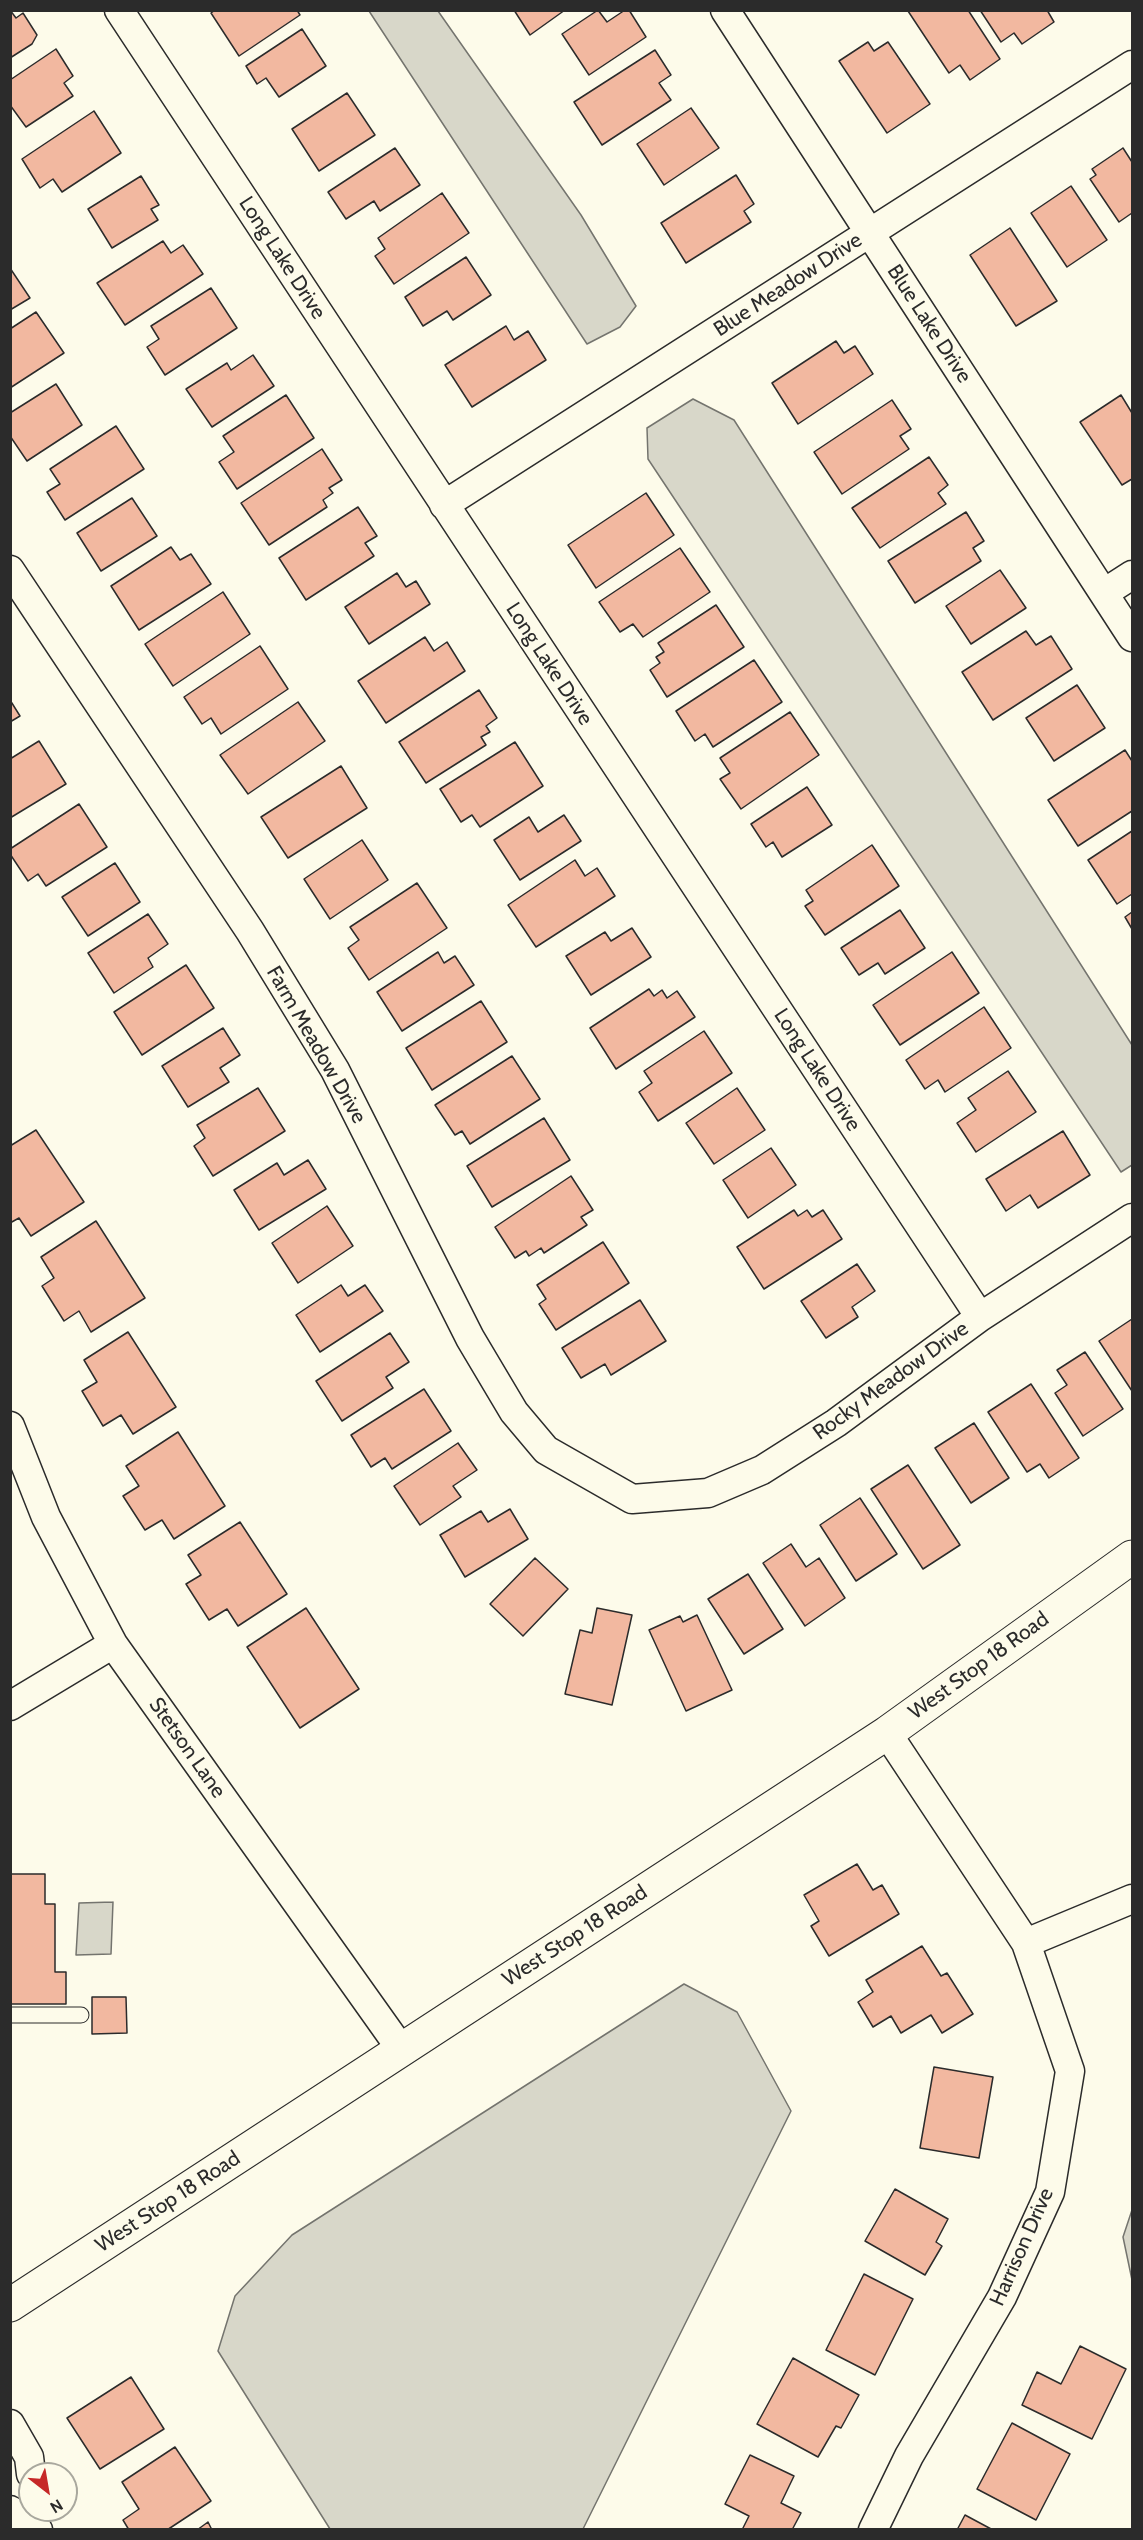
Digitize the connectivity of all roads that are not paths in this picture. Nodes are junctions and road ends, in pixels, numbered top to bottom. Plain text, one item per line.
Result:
1 (119, 10) edge
2 (725, 10) edge
3 (1132, 64) edge
4 (869, 232) junction
5 (444, 505) junction
6 (10, 570) edge
7 (1132, 575) edge
8 (1104, 593) junction
9 (1132, 637) edge
10 (1132, 1218) edge
11 (980, 1317) junction
12 (10, 1426) edge
13 (632, 1498) joint
14 (1132, 1557) edge
15 (113, 1644) junction
16 (10, 1706) edge
17 (887, 1732) junction
18 (1132, 1899) edge
19 (1026, 1943) junction
20 (10, 2015) edge
21 (81, 2015) dead end
22 (400, 2049) junction
23 (10, 2305) edge
24 (10, 2424) edge
25 (30, 2462) edge
26 (10, 2510) edge
27 (37, 2523) edge
28 (873, 2529) edge

1 - 5 street, Long Lake Drive
2 - 4 street, Blue Lake Drive
3 - 4 street, Blue Meadow Drive
4 - 5 street, Blue Meadow Drive
4 - 8 street, Blue Lake Drive
5 - 11 street, Long Lake Drive
6 - 13 street, Farm Meadow Drive
7 - 8 street
8 - 9 street, Blue Lake Drive
10 - 11 street, Rocky Meadow Drive
11 - 13 street, Rocky Meadow Drive
12 - 15 street, Stetson Lane
14 - 17 street, West Stop 18 Road
15 - 16 street
15 - 22 street, Stetson Lane
17 - 19 street, Harrison Drive
17 - 22 street, West Stop 18 Road
18 - 19 street
19 - 28 street, Harrison Drive
20 - 21 lane
22 - 23 street, West Stop 18 Road
24 - 25 street
26 - 27 street

